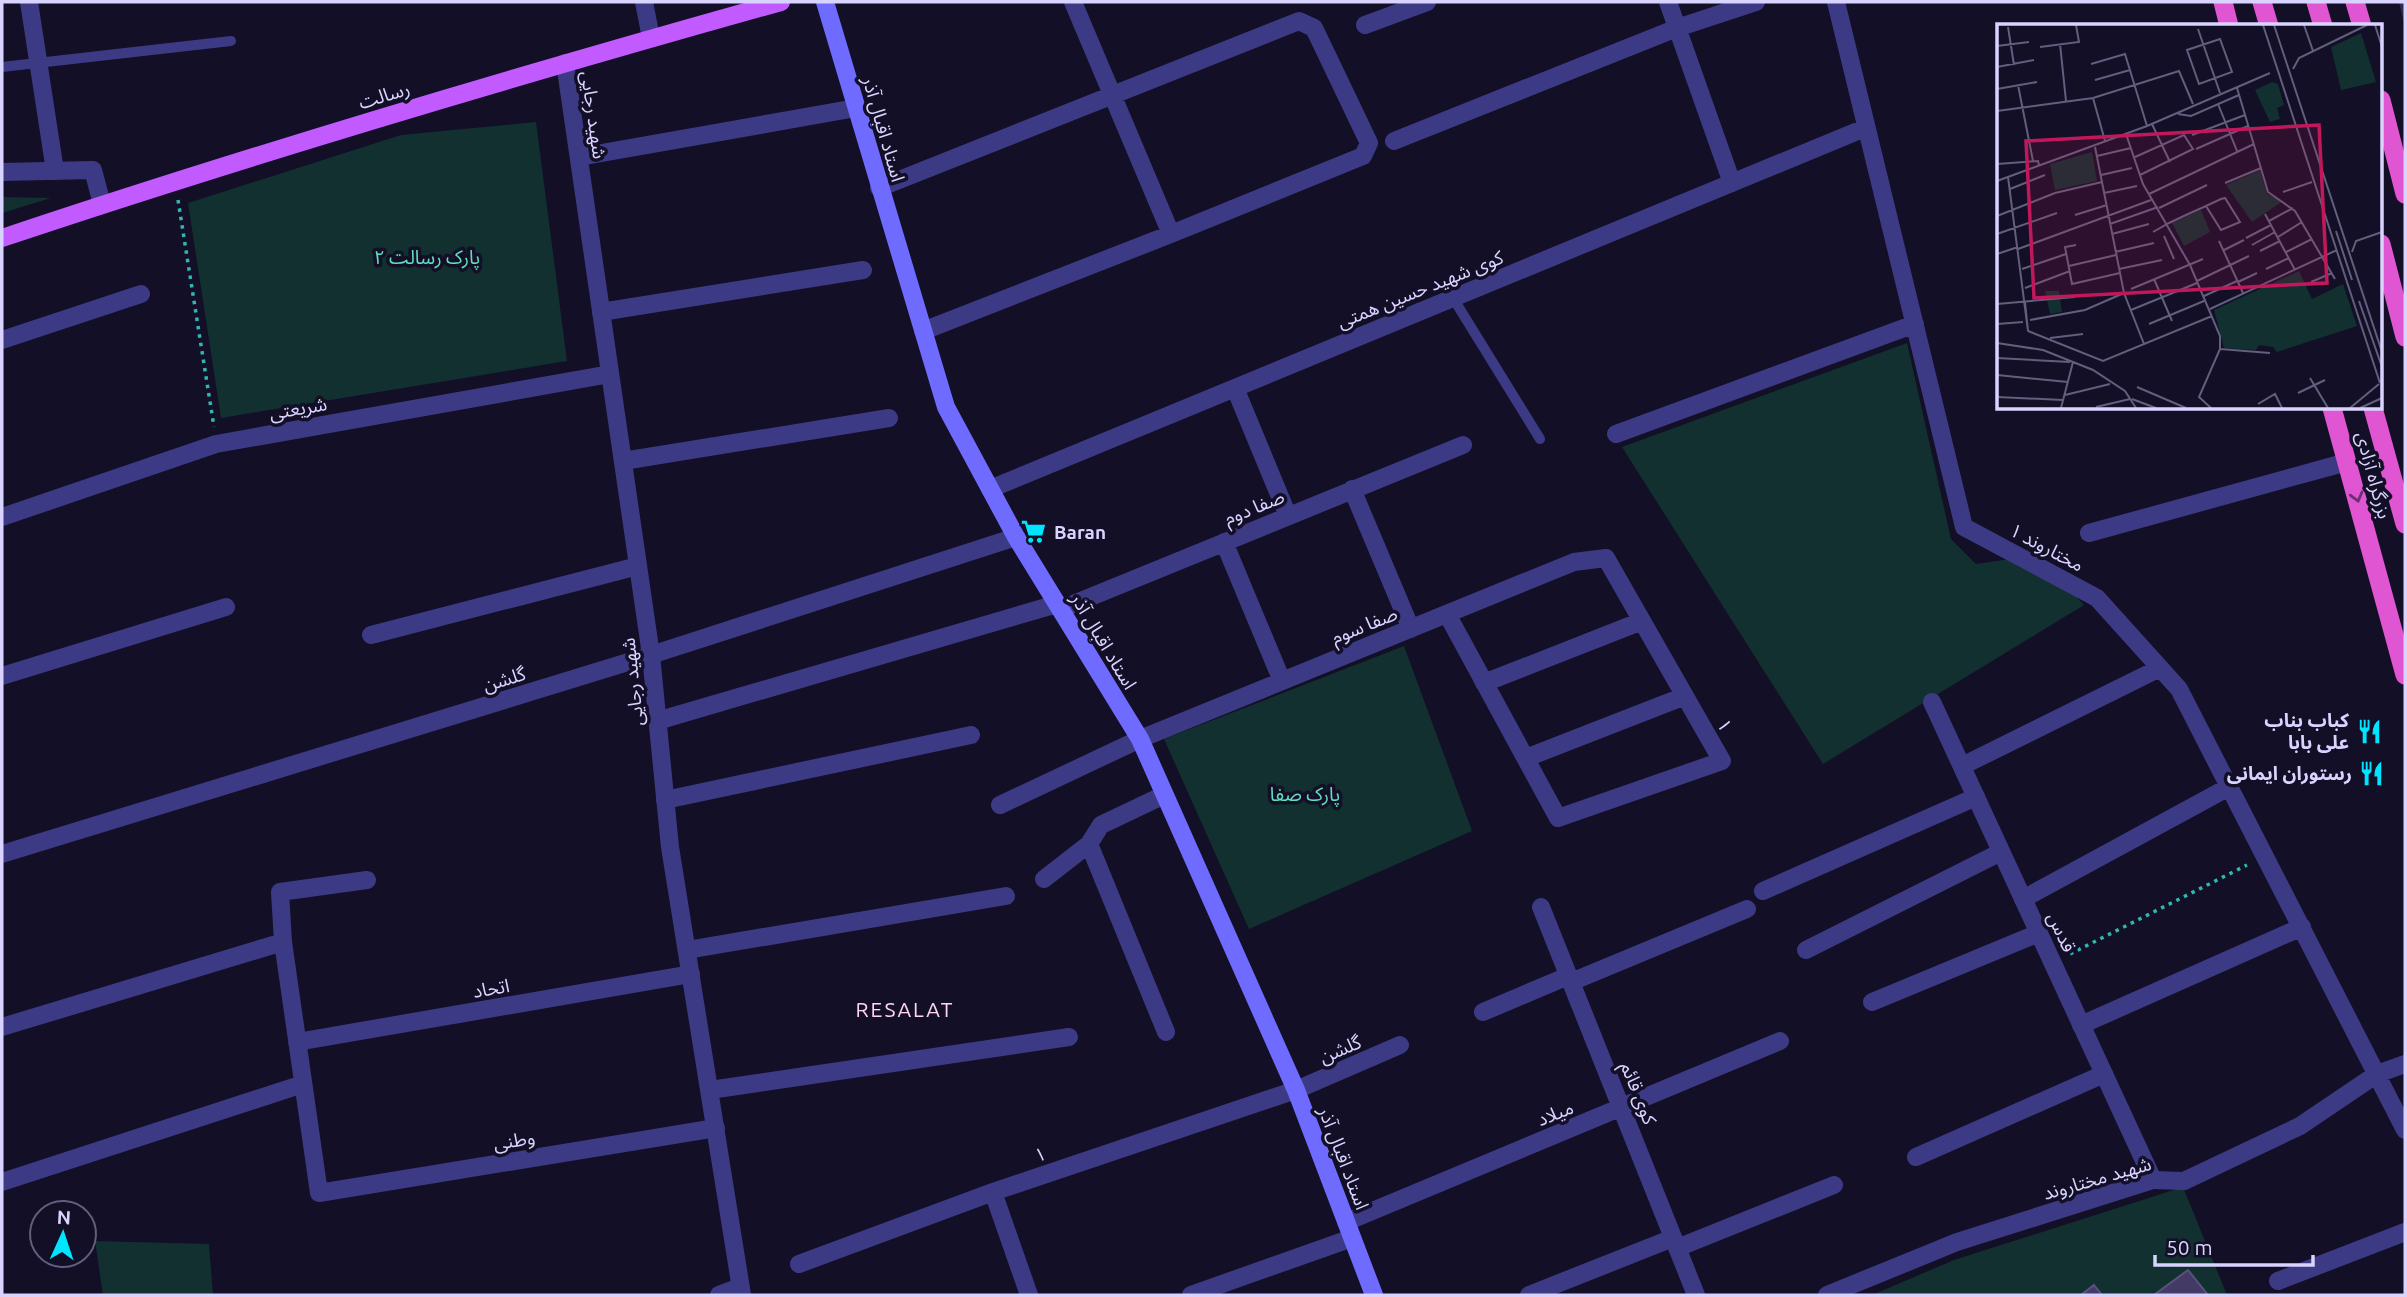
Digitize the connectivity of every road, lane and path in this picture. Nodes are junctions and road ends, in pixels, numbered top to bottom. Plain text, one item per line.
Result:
1 (29, 2) edge
2 (643, 2) edge
3 (781, 2) edge
4 (825, 2) edge
5 (1073, 2) edge
6 (1427, 2) edge
7 (1668, 2) edge
8 (1756, 2) edge
9 (1836, 2) edge
10 (2223, 2) edge
11 (2262, 2) edge
12 (2316, 2) edge
13 (2355, 2) edge
14 (2228, 24) edge
15 (2268, 24) edge
16 (2322, 24) edge
17 (2361, 24) edge
18 (1365, 25) dead end
19 (1677, 28) junction
20 (651, 38) junction
21 (231, 41) dead end
22 (39, 62) junction
23 (565, 63) junction
24 (2, 66) edge
25 (1112, 93) junction
26 (2382, 104) edge
27 (856, 108) junction
28 (1865, 128) junction
29 (1394, 141) dead end
30 (579, 157) junction
31 (55, 171) junction
32 (2, 172) edge
33 (175, 180) junction
34 (1732, 183) junction
35 (879, 188) junction
36 (2405, 194) edge
37 (102, 204) junction
38 (1171, 234) junction
39 (2, 238) edge
40 (2382, 248) edge
41 (863, 270) dead end
42 (141, 293) dead end
43 (1453, 298) junction
44 (601, 312) junction
45 (1915, 324) junction
46 (923, 331) junction
47 (2405, 337) edge
48 (2, 340) edge
49 (610, 374) junction
50 (1234, 388) junction
51 (2333, 410) edge
52 (2375, 410) edge
53 (889, 418) dead end
54 (1616, 434) dead end
55 (1541, 439) dead end
56 (216, 444) junction
57 (1463, 445) dead end
58 (623, 461) junction
59 (2347, 462) junction
60 (990, 489) junction
61 (1352, 489) junction
62 (1287, 516) junction
63 (2, 517) edge
64 (2405, 524) edge
65 (2089, 533) dead end
66 (1016, 537) junction
67 (1224, 542) junction
68 (1606, 558) joint
69 (638, 566) junction
70 (1059, 606) junction
71 (226, 607) dead end
72 (1447, 614) junction
73 (1642, 621) junction
74 (1411, 629) junction
75 (371, 635) dead end
76 (651, 655) junction
77 (2160, 668) junction
78 (2405, 675) edge
79 (2, 676) edge
80 (1282, 681) junction
81 (1484, 683) junction
82 (1685, 696) junction
83 (1932, 702) dead end
84 (657, 721) junction
85 (971, 735) dead end
86 (1140, 739) junction
87 (1526, 758) junction
88 (1962, 766) junction
89 (2229, 787) junction
90 (1164, 795) junction
91 (1976, 797) junction
92 (665, 800) junction
93 (1000, 805) dead end
94 (1089, 844) junction
95 (2001, 852) junction
96 (2, 854) edge
97 (2265, 856) junction
98 (1044, 878) dead end
99 (367, 880) dead end
100 (1763, 891) dead end
101 (1006, 896) dead end
102 (2023, 899) junction
103 (1541, 907) dead end
104 (1747, 909) dead end
105 (2302, 927) junction
106 (2039, 933) junction
107 (283, 942) junction
108 (687, 950) junction
109 (1806, 950) dead end
110 (2053, 963) junction
111 (691, 974) junction
112 (1570, 979) junction
113 (1872, 1002) dead end
114 (1483, 1013) dead end
115 (2081, 1025) junction
116 (2, 1027) edge
117 (1166, 1032) dead end
118 (1069, 1037) dead end
119 (1780, 1041) dead end
120 (297, 1042) junction
121 (1401, 1045) dead end
122 (2405, 1064) edge
123 (2104, 1074) junction
124 (2377, 1074) junction
125 (303, 1084) junction
126 (710, 1090) junction
127 (1296, 1090) junction
128 (1623, 1108) junction
129 (716, 1128) junction
130 (2405, 1130) edge
131 (1916, 1157) dead end
132 (2153, 1180) junction
133 (2, 1182) edge
134 (1834, 1185) dead end
135 (993, 1192) junction
136 (1349, 1230) junction
137 (2405, 1232) edge
138 (1675, 1243) junction
139 (799, 1264) dead end
140 (2278, 1281) dead end
141 (741, 1291) edge
142 (719, 1295) edge
143 (1029, 1295) edge
144 (1191, 1295) edge
145 (1374, 1295) edge
146 (1529, 1295) edge
147 (1696, 1295) edge
148 (1827, 1295) edge

1 - 22 street
2 - 20 street
3 - 20 main road, رسالت
4 - 27 main road, استاد اقبال آذر
5 - 25 street
6 - 18 street
7 - 19 street
8 - 19 street
9 - 28 street, مختاروند ۱
10 - 14 highway
11 - 15 highway
12 - 16 highway
13 - 17 highway
19 - 29 street
19 - 34 street
20 - 23 main road, رسالت
21 - 22 lane
22 - 24 lane
22 - 31 street
23 - 30 street, شهید رجایی
23 - 33 main road, رسالت
25 - 35 street
25 - 38 street
25 - 38 street
26 - 36 highway
27 - 30 street
27 - 35 main road, استاد اقبال آذر
28 - 34 street, کوی شهید حسین همتی
28 - 45 street, مختاروند ۱
30 - 44 street, شهید رجایی
31 - 32 street
31 - 37 street
33 - 37 main road, رسالت
33 - 56 path
34 - 43 street, کوی شهید حسین همتی
35 - 46 main road, استاد اقبال آذر
37 - 39 main road, رسالت
38 - 46 street
40 - 47 highway
41 - 44 street
42 - 48 street
43 - 50 street, کوی شهید حسین همتی
43 - 55 lane
44 - 49 street, شهید رجایی
45 - 54 street
45 - 77 street, مختاروند ۱
46 - 60 main road, استاد اقبال آذر
49 - 56 street, شریعتی
49 - 58 street, شهید رجایی
50 - 60 street, کوی شهید حسین همتی
50 - 62 street
51 - 59 highway, بزرگراه آزادی
52 - 64 highway
53 - 58 street
56 - 63 street, شریعتی
57 - 61 street, صفا دوم
58 - 69 street, شهید رجایی
59 - 65 street
59 -> 78 highway, بزرگراه آزادی
60 - 66 main road, استاد اقبال آذر
61 - 62 street, صفا دوم
61 - 74 street
62 - 67 street, صفا دوم
66 - 70 main road, استاد اقبال آذر
66 - 76 street, گلشن
67 - 70 street, صفا دوم
67 - 80 street
68 - 72 street, صفا سوم
68 - 73 street, ۱
69 - 75 street
69 - 76 street, شهید رجایی
70 - 84 street, صفا دوم
70 - 86 main road, استاد اقبال آذر
71 - 79 street
72 - 74 street, صفا سوم
72 - 81 street
73 - 81 street
73 - 82 street, ۱
74 - 80 street, صفا سوم
76 - 84 street, شهید رجایی
76 - 96 street, گلشن
77 - 88 street
77 - 89 street, مختاروند ۱
80 - 86 street, صفا سوم
81 - 87 street
82 - 87 street
82 - 87 street, ۱
83 - 88 street, قدس
84 - 92 street, شهید رجایی
85 - 92 street
86 - 90 main road, استاد اقبال آذر
86 - 93 street, صفا سوم
88 - 91 street, قدس
89 - 97 street, مختاروند ۱
89 - 102 street
90 - 94 street
90 - 127 main road, استاد اقبال آذر
91 - 95 street, قدس
91 - 100 street
92 - 108 street, شهید رجایی
94 - 98 street
94 - 117 street
95 - 102 street, قدس
95 - 109 street
97 - 105 street, مختاروند ۱
97 - 110 path
99 - 107 street
101 - 108 street
102 - 106 street, قدس
103 - 112 street, کوی قائم
104 - 112 street
105 - 115 street
105 - 124 street, مختاروند ۱
106 - 110 street, قدس
106 - 113 street
107 - 116 street
107 - 120 street
108 - 111 street, شهید رجایی
110 - 115 street, قدس
111 - 120 street, اتحاد
111 - 126 street, شهید رجایی
112 - 114 street
112 - 128 street, کوی قائم
115 - 123 street, قدس
118 - 126 street
119 - 128 street, میلاد
120 - 125 street
121 - 127 street, گلشن
122 - 124 street, شهید مختاروند
123 - 131 street
123 - 132 street, قدس
124 - 130 street, مختاروند ۱
124 - 132 street, شهید مختاروند
125 - 129 street, وطنی
125 - 133 street
126 - 129 street, شهید رجایی
127 - 135 street, ۱
127 - 136 main road, استاد اقبال آذر
128 - 136 street, میلاد
128 - 138 street, کوی قائم
129 - 141 street, شهید رجایی
132 - 148 street, شهید مختاروند
134 - 138 street
135 - 139 street, ۱
135 - 143 street
136 - 144 street, میلاد
136 - 145 main road, استاد اقبال آذر
137 - 140 street
138 - 146 street
138 - 147 street, کوی قائم
141 - 142 street

